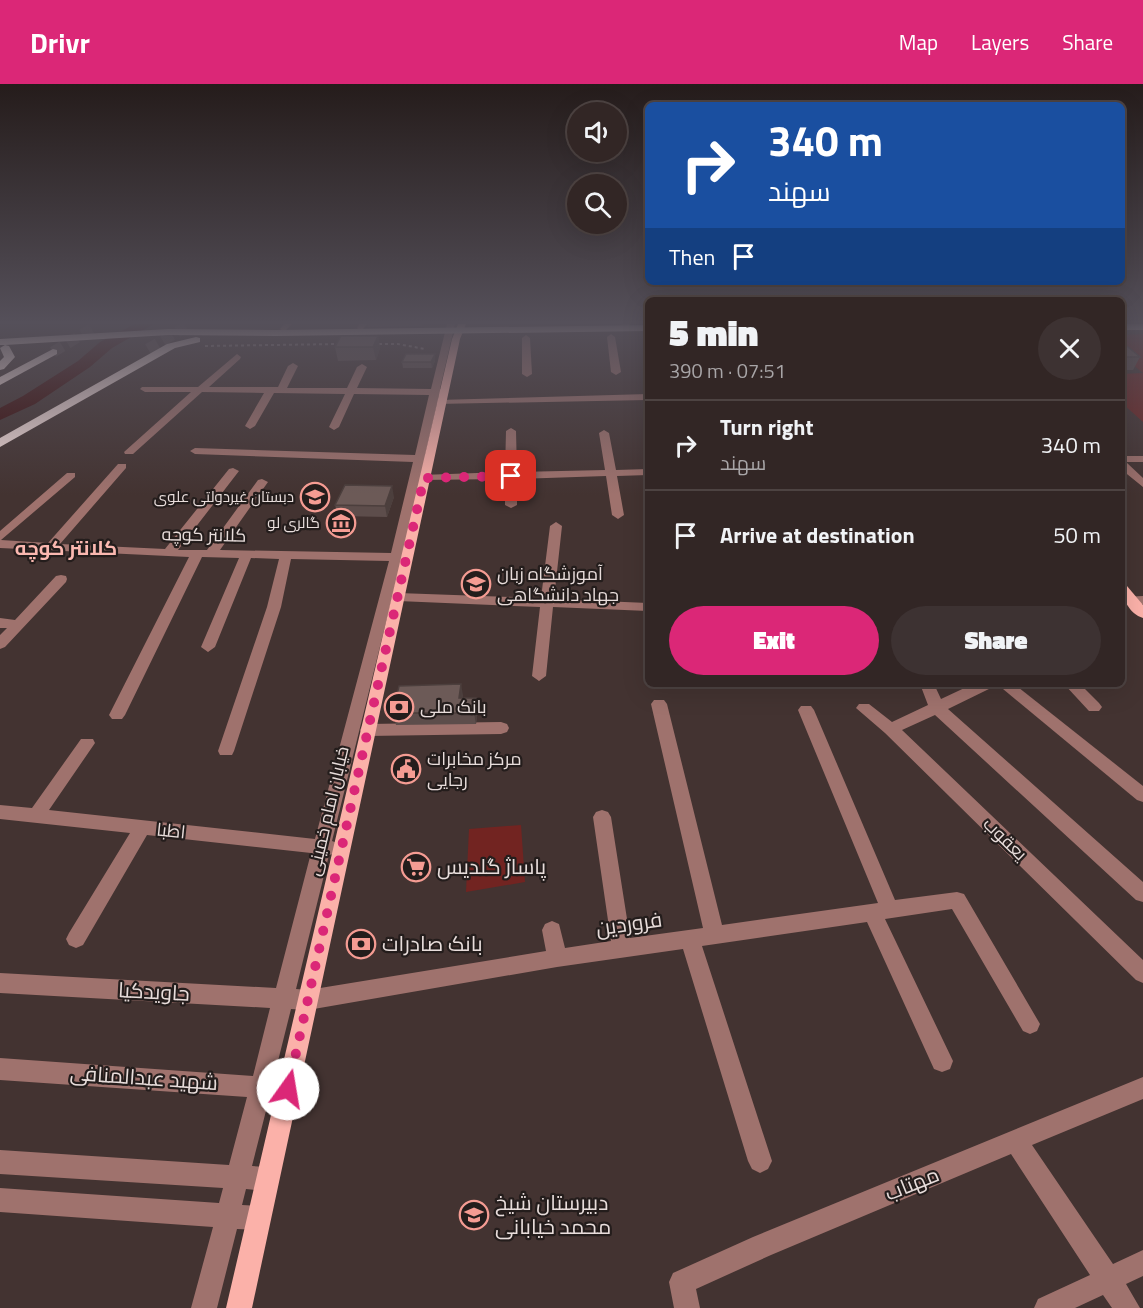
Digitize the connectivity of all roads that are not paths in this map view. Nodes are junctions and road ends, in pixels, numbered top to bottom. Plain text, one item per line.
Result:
1 (87, 381) edge
2 (109, 381) edge
3 (210, 381) edge
4 (282, 381) edge
5 (356, 381) edge
6 (444, 381) edge
7 (145, 389) dead end
8 (201, 389) junction
9 (276, 390) junction
10 (352, 390) junction
11 (440, 395) junction
12 (645, 397) edge
13 (250, 426) dead end
14 (334, 428) dead end
15 (511, 431) dead end
16 (0, 432) edge
17 (604, 433) dead end
18 (0, 443) edge
19 (195, 451) dead end
20 (129, 452) dead end
21 (425, 458) junction
22 (1125, 459) edge
23 (1143, 459) edge
24 (122, 466) dead end
25 (1125, 467) edge
26 (233, 471) dead end
27 (645, 472) edge
28 (611, 473) junction
29 (71, 475) dead end
30 (511, 476) junction
31 (424, 478) junction
32 (262, 482) dead end
33 (1143, 484) edge
34 (511, 505) dead end
35 (618, 515) dead end
36 (556, 526) dead end
37 (0, 537) edge
38 (0, 544) edge
39 (51, 547) junction
40 (169, 553) junction
41 (204, 554) junction
42 (247, 554) junction
43 (286, 555) junction
44 (401, 557) junction
45 (61, 579) dead end
46 (398, 597) junction
47 (1132, 601) edge
48 (546, 605) junction
49 (645, 607) edge
50 (1143, 614) edge
51 (0, 623) edge
52 (18, 625) junction
53 (0, 644) edge
54 (208, 647) dead end
55 (539, 676) dead end
56 (928, 687) edge
57 (980, 687) edge
58 (1008, 687) edge
59 (1074, 687) edge
60 (659, 704) dead end
61 (1094, 707) dead end
62 (864, 708) dead end
63 (936, 708) junction
64 (806, 710) dead end
65 (117, 715) dead end
66 (501, 728) dead end
67 (891, 729) junction
68 (368, 730) junction
69 (87, 743) dead end
70 (226, 751) dead end
71 (1143, 795) edge
72 (2, 815) edge
73 (36, 816) junction
74 (602, 817) dead end
75 (142, 828) junction
76 (322, 848) junction
77 (341, 849) junction
78 (1143, 894) edge
79 (881, 911) junction
80 (552, 930) dead end
81 (715, 936) junction
82 (76, 939) dead end
83 (690, 939) junction
84 (622, 949) junction
85 (557, 958) junction
86 (1143, 973) edge
87 (0, 983) edge
88 (284, 999) junction
89 (308, 1000) junction
90 (1030, 1024) dead end
91 (942, 1061) dead end
92 (0, 1069) edge
93 (260, 1086) junction
94 (1143, 1088) edge
95 (288, 1089) junction
96 (1016, 1141) junction
97 (760, 1161) dead end
98 (0, 1162) edge
99 (238, 1177) junction
100 (267, 1179) junction
101 (0, 1200) edge
102 (228, 1216) junction
103 (259, 1218) junction
104 (1143, 1263) edge
105 (1108, 1278) junction
106 (204, 1308) edge
107 (239, 1308) edge
108 (687, 1308) edge
109 (1047, 1308) edge
110 (1127, 1308) edge

1 - 16 highway
2 - 18 highway
3 - 8 street
4 - 9 street
5 - 10 street
6 - 11 main road, خیابان امام خمینی
7 - 8 street
8 - 9 street
8 - 20 street
9 - 10 street
9 - 13 street
10 - 11 street
10 - 14 street
11 - 12 street
11 - 21 main road, خیابان امام خمینی
15 - 30 street
17 - 28 street
19 - 21 street
21 - 31 main road, خیابان امام خمینی
21 - 44 street
22 - 23 street
24 - 39 street
25 - 33 street
26 - 40 street
27 - 28 street
28 - 30 street
28 - 35 street
29 - 37 street
30 - 31 street
30 - 34 street
31 - 44 main road, خیابان امام خمینی
32 - 41 street
36 - 48 street
38 - 39 street, کلانتر کوچه
39 - 40 street, کلانتر کوچه
40 - 41 street, کلانتر کوچه
41 - 42 street, کلانتر کوچه
41 - 65 street
42 - 43 street, کلانتر کوچه
42 - 54 street
43 - 44 street, کلانتر کوچه
43 - 70 street
44 - 46 main road, خیابان امام خمینی
44 - 76 street
45 - 52 street
46 - 48 street
46 - 68 main road, خیابان امام خمینی
47 - 50 main road
48 - 49 street
48 - 55 street
51 - 52 street
52 - 53 street
56 - 63 street
57 - 63 street
58 - 71 street
59 - 61 street
60 - 81 street
62 - 67 street, یعقوب
63 - 67 street
63 - 78 street
64 - 79 street
66 - 68 street
67 - 86 street, یعقوب
68 - 77 main road, خیابان امام خمینی
69 - 73 street
72 - 73 street, اطبا
73 - 75 street, اطبا
74 - 84 street
75 - 76 street, اطبا
75 - 82 street
76 - 77 street, اطبا
76 - 88 street
77 - 89 main road, خیابان امام خمینی
79 - 81 street, فروردین
79 - 90 street, فروردین
79 - 91 street
80 - 85 street
81 - 83 street, فروردین
83 - 84 street, فروردین
83 - 97 street
84 - 85 street, فروردین
85 - 89 street, فروردین
87 - 88 street, جاویدکیا
88 - 89 street, جاویدکیا
88 - 93 street
89 - 95 main road, خیابان امام خمینی
92 - 93 street, شهید عبدالمنافی
93 - 95 street, شهید عبدالمنافی
93 - 99 street
94 - 96 street, مهتاب
95 - 100 main road, خیابان امام خمینی
96 - 105 street
96 - 108 street, مهتاب
98 - 99 street
99 - 100 street
99 - 102 street
100 - 103 main road, خیابان امام خمینی
101 - 102 street
102 - 103 street
102 - 106 street
103 - 107 main road, خیابان امام خمینی
104 - 105 street
105 - 109 street
105 - 110 street

